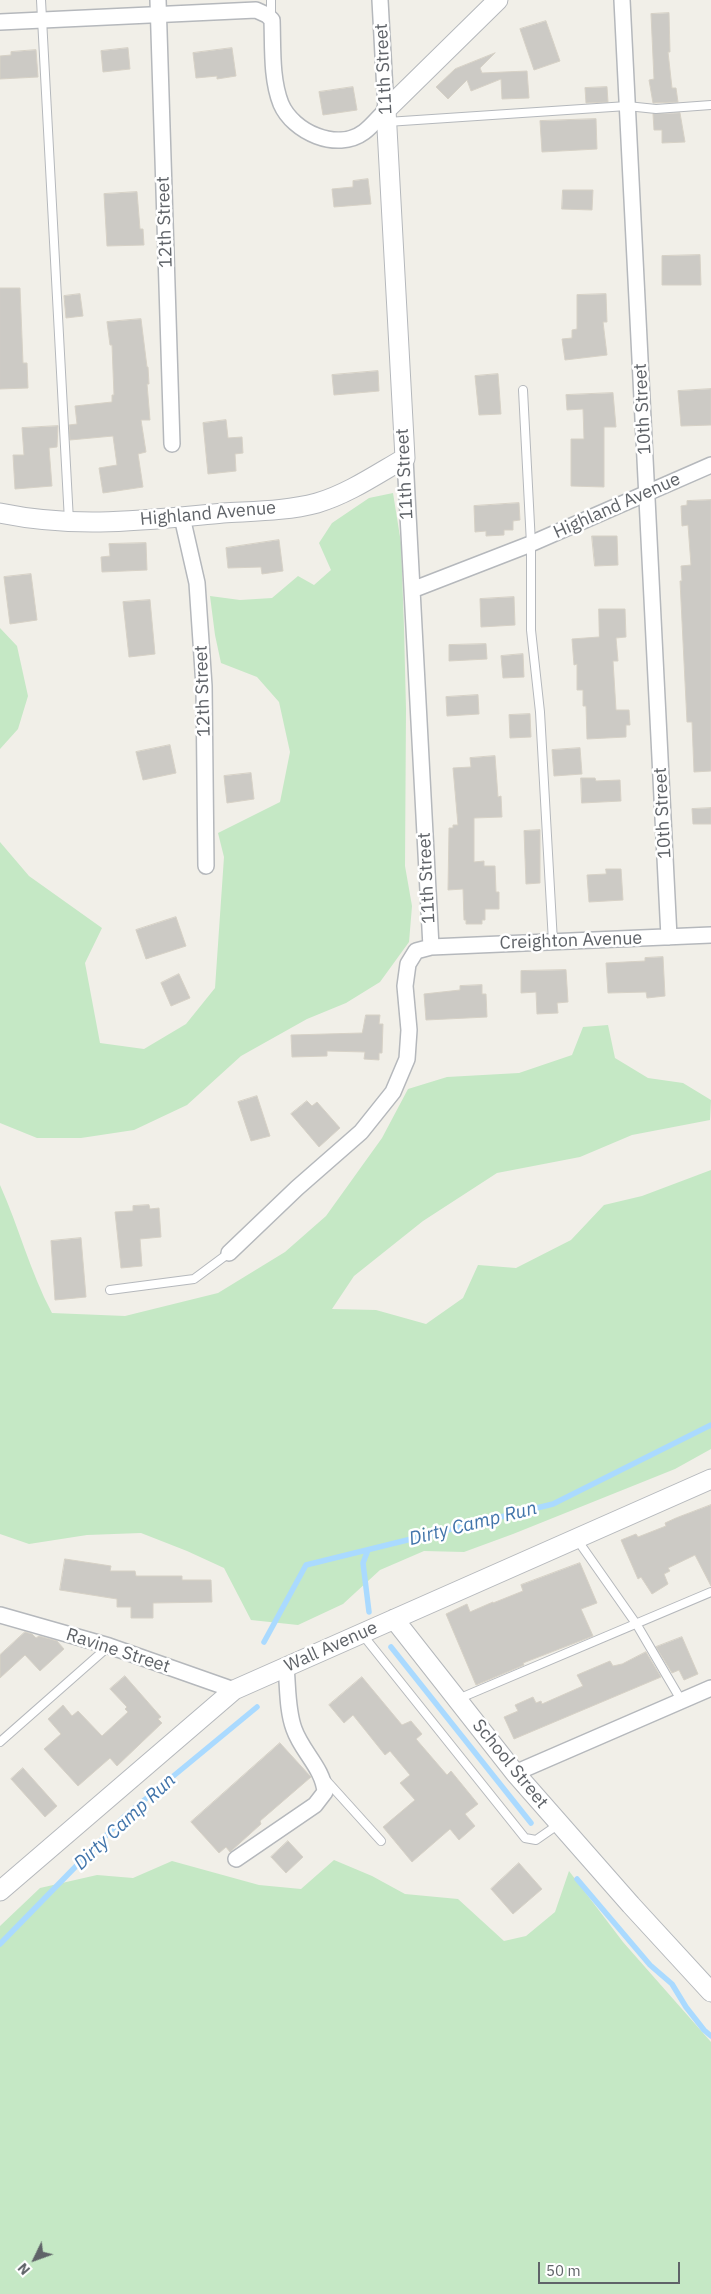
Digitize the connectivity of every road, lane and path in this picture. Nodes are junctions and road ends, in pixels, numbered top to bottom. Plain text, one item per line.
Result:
1 (41, 0) edge
2 (271, 0) edge
3 (380, 0) edge
4 (498, 0) edge
5 (622, 0) edge
6 (158, 7) edge
7 (42, 20) junction
8 (272, 20) junction
9 (0, 22) edge
10 (711, 105) edge
11 (627, 106) junction
12 (386, 116) junction
13 (524, 390) dead end
14 (172, 444) dead end
15 (405, 458) junction
16 (711, 465) edge
17 (647, 494) junction
18 (0, 513) edge
19 (182, 517) junction
20 (70, 523) junction
21 (531, 544) junction
22 (412, 590) junction
23 (206, 866) dead end
24 (711, 935) edge
25 (669, 937) junction
26 (553, 942) junction
27 (430, 947) junction
28 (229, 1253) joint
29 (110, 1290) dead end
30 (711, 1479) edge
31 (576, 1537) junction
32 (711, 1592) edge
33 (0, 1615) edge
34 (394, 1620) junction
35 (637, 1625) junction
36 (361, 1634) junction
37 (109, 1646) junction
38 (286, 1667) junction
39 (711, 1688) edge
40 (234, 1690) junction
41 (458, 1699) junction
42 (681, 1700) junction
43 (0, 1742) edge
44 (515, 1773) junction
45 (321, 1774) junction
46 (559, 1824) junction
47 (381, 1841) dead end
48 (236, 1859) dead end
49 (0, 1891) edge
50 (711, 1992) edge

1 - 7 lane
2 - 8 lane
3 - 12 street, 11th Street
4 - 12 street
5 - 11 street, 10th Street
6 - 7 street
6 - 8 street
6 - 14 street, 12th Street
7 - 9 street
7 - 20 lane
8 - 12 street
10 - 11 lane
11 - 12 lane
11 - 17 street, 10th Street
12 - 15 street, 11th Street
13 - 21 lane
15 - 19 street, Highland Avenue
15 - 22 street, 11th Street
16 - 17 street, Highland Avenue
17 - 21 street, Highland Avenue
17 - 25 street, 10th Street
18 - 20 street, Highland Avenue
19 - 20 street, Highland Avenue
19 - 23 street, 12th Street
21 - 22 street, Highland Avenue
21 - 26 lane
22 - 27 street, 11th Street
24 - 25 street, Creighton Avenue
25 - 26 street, Creighton Avenue
26 - 27 street, Creighton Avenue
27 - 28 street
28 - 29 lane
30 - 31 street, Wall Avenue
31 - 34 street, Wall Avenue
31 - 35 lane
32 - 35 lane
33 - 37 street, Ravine Street
34 - 36 street, Wall Avenue
34 - 41 street, School Street
35 - 41 lane
35 - 42 lane
36 - 38 street, Wall Avenue
36 - 46 lane
37 - 40 street, Ravine Street
37 - 43 lane
38 - 40 street, Wall Avenue
38 - 45 street
39 - 42 street
40 - 49 street, Wall Avenue
41 - 44 street, School Street
42 - 44 street
44 - 46 street, School Street
45 - 47 lane
45 - 48 street
46 - 50 street, School Street

